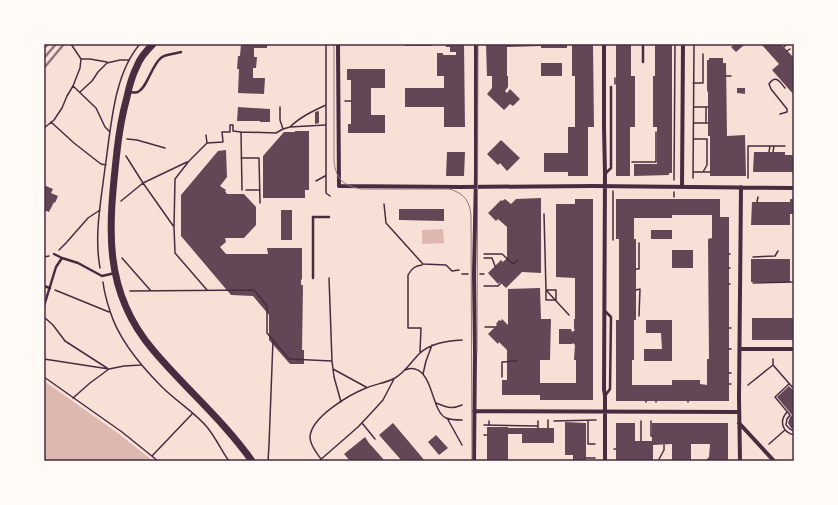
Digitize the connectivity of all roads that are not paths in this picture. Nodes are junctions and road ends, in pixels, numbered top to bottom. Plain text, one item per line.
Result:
1 (153, 44) edge
2 (338, 44) edge
3 (476, 44) edge
4 (604, 44) edge
5 (643, 44) edge
6 (683, 44) edge
7 (181, 52) dead end
8 (643, 62) dead end
9 (611, 87) dead end
10 (128, 92) junction
11 (605, 174) junction
12 (605, 186) junction
13 (475, 187) junction
14 (682, 187) junction
15 (741, 187) junction
16 (794, 188) edge
17 (329, 217) dead end
18 (54, 254) road end
19 (62, 258) junction
20 (115, 273) junction
21 (313, 278) dead end
22 (44, 286) edge
23 (50, 288) junction
24 (44, 306) edge
25 (604, 311) junction
26 (740, 349) junction
27 (794, 349) edge
28 (605, 396) junction
29 (474, 411) junction
30 (605, 412) junction
31 (739, 412) junction
32 (739, 422) junction
33 (252, 461) edge
34 (474, 461) edge
35 (605, 461) edge
36 (740, 461) edge
37 (774, 461) edge

1 - 10 main road
2 - 13 street
3 - 13 street
4 - 11 street
5 - 8 lane
6 - 14 street
7 - 10 lane
9 - 11 lane
10 - 20 main road
11 - 12 street
12 - 13 street
12 - 14 street
12 - 25 street
13 - 29 street
14 - 15 street
15 - 16 street
15 - 26 street
17 - 21 lane
18 - 19 lane
19 - 20 lane
19 - 23 lane
20 - 33 main road
22 - 23 lane
23 - 24 lane
25 - 28 street
25 - 28 lane
26 - 27 street
26 - 31 street
28 - 30 street
29 - 30 street
29 - 34 street
30 - 31 street
30 - 35 street
31 - 32 street
32 - 36 street
32 - 37 street

